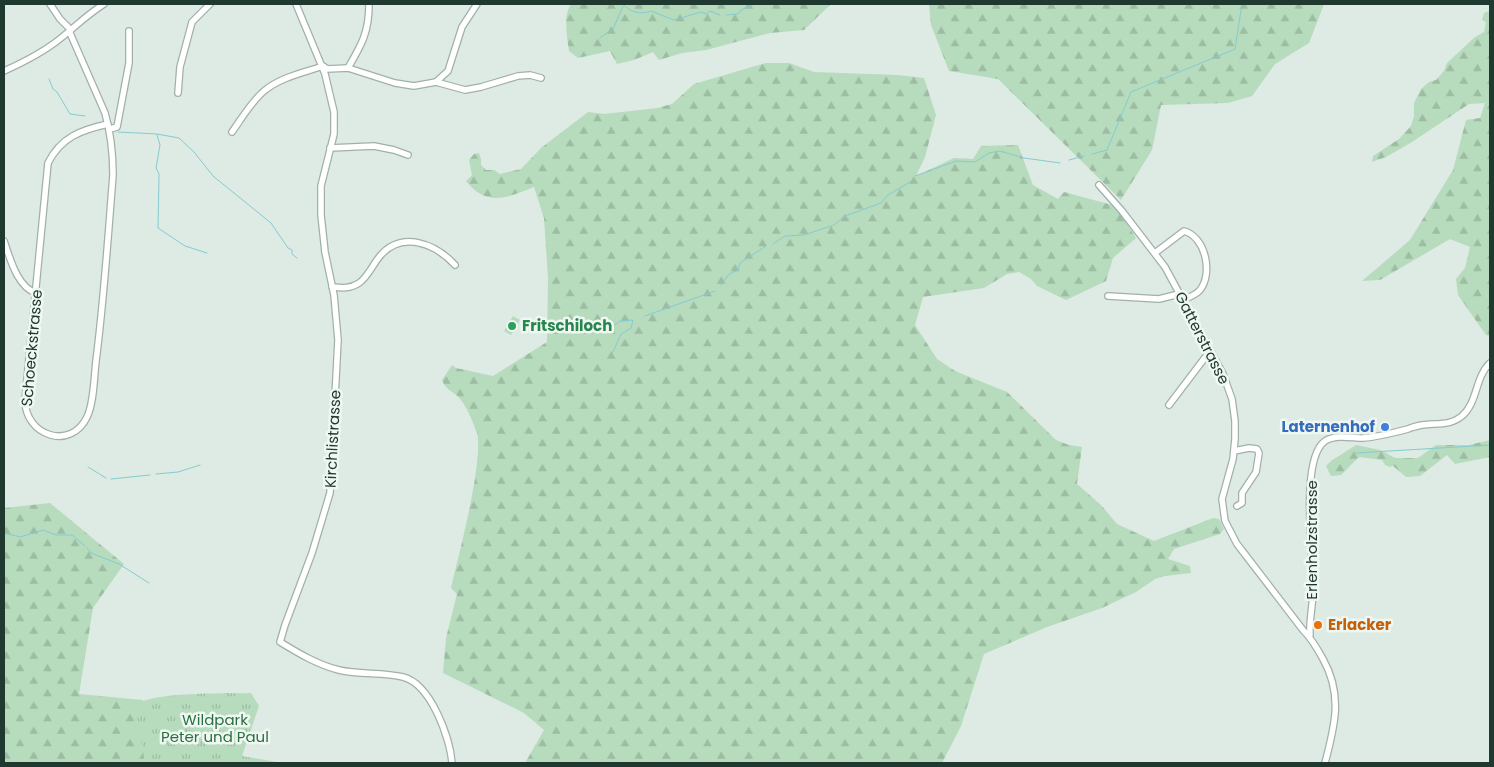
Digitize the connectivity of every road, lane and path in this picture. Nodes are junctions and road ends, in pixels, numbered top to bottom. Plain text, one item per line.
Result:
1 (50, 4) edge
2 (104, 4) edge
3 (210, 4) edge
4 (296, 4) edge
5 (368, 4) edge
6 (477, 4) edge
7 (70, 28) junction
8 (129, 31) dead end
9 (323, 66) junction
10 (348, 68) junction
11 (4, 71) edge
12 (540, 78) dead end
13 (436, 82) junction
14 (178, 93) dead end
15 (109, 127) junction
16 (232, 132) dead end
17 (330, 148) junction
18 (408, 155) dead end
19 (1099, 185) dead end
20 (4, 241) edge
21 (1155, 253) junction
22 (455, 265) dead end
23 (332, 287) junction
24 (36, 293) junction
25 (1179, 294) junction
26 (1108, 296) dead end
27 (1183, 300) junction
28 (1210, 351) junction
29 (1490, 363) edge
30 (1169, 405) dead end
31 (1234, 451) junction
32 (1237, 506) dead end
33 (1310, 635) junction
34 (452, 763) edge
35 (1325, 763) edge

1 - 7 street
2 - 7 street
3 - 14 street
4 - 9 street, Kirchlistrasse
5 - 10 street
6 - 13 street
7 - 11 street
7 - 15 street
8 - 15 street
9 - 10 street
9 - 16 street
9 - 17 street, Kirchlistrasse
10 - 13 street
12 - 13 street
15 - 24 street, Schoeckstrasse
15 - 24 street, Schoeckstrasse
17 - 18 street
17 - 23 street, Kirchlistrasse
19 - 21 street, Gatterstrasse
20 - 24 street
21 - 25 street, Gatterstrasse
21 - 27 street
22 - 23 street
23 - 34 street, Kirchlistrasse
25 - 26 street
25 - 27 street, Gatterstrasse
27 - 28 street, Gatterstrasse
28 - 30 street
28 - 31 street, Gatterstrasse
29 - 33 street, Erlenholzstrasse
31 - 32 street
31 - 33 street, Gatterstrasse
33 - 35 street, Gatterstrasse

